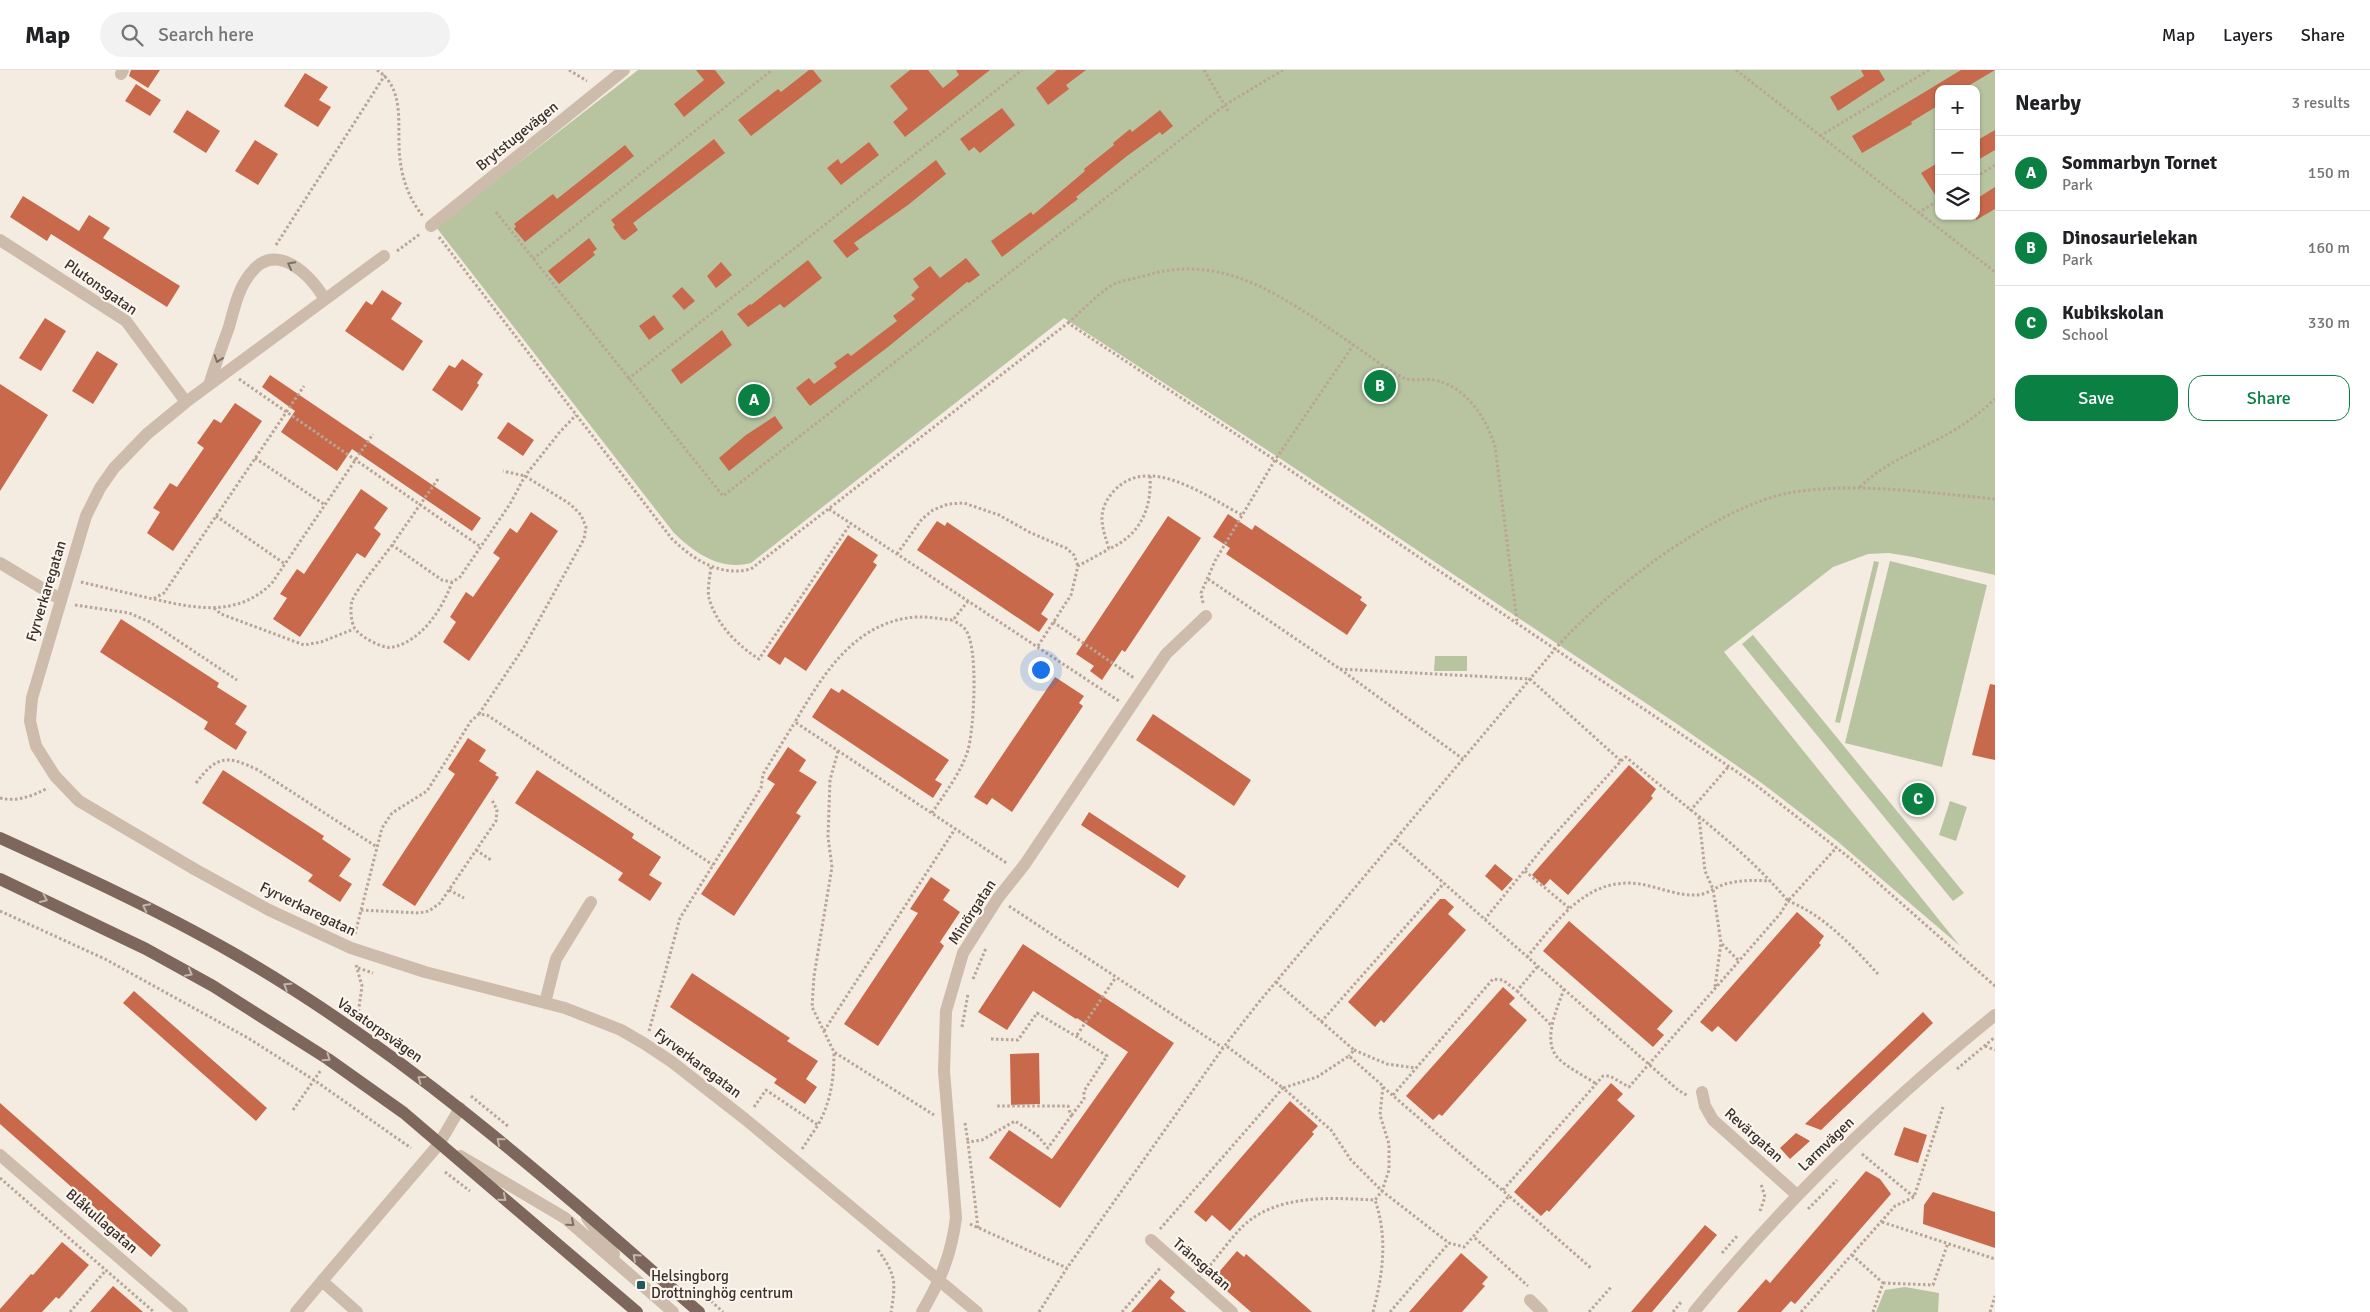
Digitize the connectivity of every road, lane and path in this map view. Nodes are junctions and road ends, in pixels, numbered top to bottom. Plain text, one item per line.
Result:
1 (377, 70) edge
2 (569, 70) edge
3 (624, 70) edge
4 (772, 70) edge
5 (1022, 70) edge
6 (1204, 70) edge
7 (1282, 70) edge
8 (1736, 70) edge
9 (1929, 70) edge
10 (385, 75) junction
11 (600, 90) junction
12 (1225, 105) junction
13 (1228, 111) dead end
14 (1820, 136) junction
15 (1995, 165) edge
16 (1979, 175) edge
17 (1935, 202) edge
18 (496, 212) dead end
19 (1918, 212) junction
20 (431, 226) junction
21 (0, 240) edge
22 (384, 256) joint
23 (533, 258) junction
24 (265, 262) junction
25 (1995, 272) edge
26 (325, 299) junction
27 (1068, 323) junction
28 (1354, 344) junction
29 (230, 370) junction
30 (628, 379) junction
31 (208, 386) junction
32 (304, 386) dead end
33 (1995, 399) edge
34 (186, 402) junction
35 (286, 413) junction
36 (576, 415) junction
37 (373, 434) dead end
38 (255, 458) junction
39 (1276, 460) junction
40 (355, 461) junction
41 (503, 471) dead end
42 (525, 476) junction
43 (1150, 476) junction
44 (438, 479) dead end
45 (1860, 487) junction
46 (1995, 500) edge
47 (325, 505) junction
48 (419, 505) junction
49 (829, 509) junction
50 (216, 516) junction
51 (1242, 516) junction
52 (851, 523) junction
53 (392, 545) junction
54 (480, 547) junction
55 (1109, 549) junction
56 (897, 554) junction
57 (0, 563) edge
58 (285, 564) junction
59 (1078, 566) junction
60 (711, 567) junction
61 (67, 579) junction
62 (1208, 579) junction
63 (452, 582) junction
64 (153, 599) junction
65 (968, 600) junction
66 (60, 601) junction
67 (214, 608) junction
68 (1206, 616) joint
69 (953, 620) junction
70 (1053, 622) junction
71 (1517, 622) junction
72 (354, 629) junction
73 (1038, 647) junction
74 (1556, 648) junction
75 (1340, 669) junction
76 (1530, 679) junction
77 (237, 680) dead end
78 (1145, 685) junction
79 (1130, 708) junction
80 (479, 714) junction
81 (795, 722) junction
82 (838, 751) junction
83 (1463, 758) junction
84 (1621, 761) junction
85 (1729, 766) junction
86 (60, 782) junction
87 (196, 783) dead end
88 (0, 798) edge
89 (492, 800) dead end
90 (1690, 811) junction
91 (932, 813) junction
92 (1699, 816) junction
93 (955, 829) junction
94 (0, 838) edge
95 (1395, 840) junction
96 (1837, 847) junction
97 (377, 848) junction
98 (476, 850) junction
99 (491, 860) dead end
100 (713, 865) junction
101 (1525, 871) junction
102 (1019, 872) junction
103 (0, 879) edge
104 (1771, 881) junction
105 (1444, 883) junction
106 (1712, 889) junction
107 (449, 890) junction
108 (464, 898) dead end
109 (998, 898) junction
110 (1788, 901) junction
111 (591, 902) dead end
112 (1011, 907) junction
113 (1569, 908) junction
114 (361, 910) junction
115 (0, 911) edge
116 (1006, 915) dead end
117 (1485, 919) junction
118 (991, 940) dead end
119 (1721, 943) junction
120 (351, 948) junction
121 (1527, 957) junction
122 (1739, 960) junction
123 (1538, 966) junction
124 (357, 968) dead end
125 (373, 973) dead end
126 (1878, 974) dead end
127 (1116, 977) junction
128 (1276, 982) junction
129 (1995, 986) edge
130 (1715, 988) junction
131 (1564, 989) junction
132 (1517, 991) junction
133 (544, 1003) junction
134 (1995, 1015) edge
135 (1321, 1022) junction
136 (1552, 1026) junction
137 (824, 1031) junction
138 (962, 1034) dead end
139 (1077, 1035) junction
140 (1995, 1037) edge
141 (991, 1038) dead end
142 (645, 1044) junction
143 (1985, 1046) junction
144 (1224, 1047) junction
145 (1354, 1050) junction
146 (1995, 1050) edge
147 (834, 1052) junction
148 (1349, 1056) junction
149 (1648, 1064) junction
150 (1416, 1068) junction
151 (1956, 1070) dead end
152 (1595, 1083) junction
153 (1383, 1086) junction
154 (1283, 1088) junction
155 (1702, 1092) dead end
156 (1393, 1095) junction
157 (996, 1106) dead end
158 (1704, 1106) junction
159 (1943, 1107) dead end
160 (460, 1108) junction
161 (1071, 1116) junction
162 (964, 1117) dead end
163 (745, 1119) junction
164 (948, 1121) junction
165 (818, 1125) junction
166 (968, 1142) junction
167 (439, 1144) junction
168 (411, 1148) dead end
169 (1869, 1148) dead end
170 (1862, 1154) junction
171 (0, 1155) edge
172 (795, 1160) junction
173 (1856, 1161) dead end
174 (1843, 1173) dead end
175 (0, 1178) edge
176 (1757, 1179) dead end
177 (1503, 1190) junction
178 (1382, 1191) junction
179 (1797, 1195) junction
180 (1510, 1196) junction
181 (1914, 1197) junction
182 (1376, 1200) junction
183 (578, 1205) junction
184 (1806, 1212) dead end
185 (1758, 1214) dead end
186 (956, 1218) junction
187 (1881, 1222) junction
188 (978, 1228) junction
189 (1741, 1232) dead end
190 (1475, 1238) dead end
191 (1151, 1240) joint
192 (1449, 1243) junction
193 (1948, 1244) junction
194 (876, 1248) dead end
195 (1852, 1255) junction
196 (118, 1257) junction
197 (1170, 1257) junction
198 (1717, 1259) dead end
199 (1995, 1259) edge
200 (1067, 1268) junction
201 (1591, 1268) dead end
202 (106, 1270) junction
203 (629, 1274) junction
204 (322, 1281) junction
205 (940, 1281) junction
206 (1196, 1281) junction
207 (1883, 1283) junction
208 (1612, 1286) dead end
209 (1532, 1296) joint
210 (1685, 1297) dead end
211 (1995, 1299) edge
212 (70, 1312) edge
213 (154, 1312) edge
214 (182, 1312) edge
215 (296, 1312) edge
216 (357, 1312) edge
217 (637, 1312) edge
218 (673, 1312) edge
219 (699, 1312) edge
220 (891, 1312) edge
221 (922, 1312) edge
222 (977, 1312) edge
223 (1039, 1312) edge
224 (1122, 1312) edge
225 (1232, 1312) edge
226 (1373, 1312) edge
227 (1390, 1312) edge
228 (1542, 1312) edge
229 (1589, 1312) edge
230 (1673, 1312) edge
231 (1694, 1312) edge
232 (1802, 1312) edge
233 (1873, 1312) edge
234 (1990, 1312) edge

1 - 10 path
2 - 11 path
3 - 11 street, Brytstugevägen
4 - 23 path
5 - 30 path
6 - 12 path
7 - 12 path
8 - 14 path
9 - 14 path
10 - 20 path
10 - 24 path
11 - 20 street, Brytstugevägen
12 - 13 path
12 - 30 path
14 - 19 path
15 - 16 path
17 - 19 path
18 - 23 path
19 - 25 path
20 - 22 path
20 - 36 path
21 - 34 street, Plutonsgatan
22 - 26 street, Fyrverkaregatan
23 - 30 path
26 -> 24 street
24 -> 31 street
26 - 29 street, Fyrverkaregatan
27 - 28 path
27 - 39 path
27 - 49 path
28 - 39 path
28 - 71 path
29 - 31 street, Fyrverkaregatan
29 - 35 path
31 - 34 street, Fyrverkaregatan
32 - 35 path
33 - 45 path
34 - 61 street, Fyrverkaregatan
35 - 38 path
35 - 40 path
36 - 42 path
36 - 60 path
37 - 40 path
38 - 47 path
38 - 50 path
39 - 51 path
39 - 71 path
40 - 47 path
40 - 48 path
41 - 42 path
42 - 54 path
42 - 80 path
43 - 51 path
43 - 55 path
43 - 55 path
44 - 48 path
45 - 46 path
45 - 74 path
47 - 58 path
48 - 53 path
48 - 54 path
49 - 52 path
49 - 60 path
50 - 58 path
50 - 64 path
51 - 62 path
52 - 56 path
52 - 60 path
53 - 63 path
53 - 72 path
54 - 63 path
55 - 59 path
56 - 59 path
56 - 65 path
57 - 66 street
58 - 67 path
59 - 70 path
61 - 64 path
61 - 66 street, Fyrverkaregatan
62 - 68 path
62 - 75 path
63 - 72 path
64 - 67 path
65 - 69 path
65 - 73 path
66 - 77 path
66 - 86 street, Fyrverkaregatan
67 - 72 path
68 - 78 street, Minörgatan
69 - 81 path
69 - 91 path
70 - 73 path
70 - 78 path
71 - 74 path
73 - 79 path
74 - 76 path
74 - 85 path
75 - 76 path
75 - 83 path
76 - 83 path
76 - 84 path
78 - 79 street, Minörgatan
79 - 102 street, Minörgatan
80 - 97 path
80 - 100 path
81 - 82 path
81 - 100 path
82 - 91 path
82 - 137 path
83 - 95 path
84 - 90 path
84 - 101 path
85 - 90 path
85 - 96 path
86 - 88 path
86 - 120 street, Fyrverkaregatan
87 - 97 path
89 - 98 path
90 - 92 path
91 - 93 path
92 - 104 path
92 - 106 path
93 - 102 path
93 - 137 path
160 -> 94 main road, Vasatorpsvägen
95 - 105 path
95 - 128 path
96 - 110 path
96 - 129 path
97 - 114 path
98 - 99 path
98 - 107 path
100 - 142 path
101 - 113 path
101 - 117 path
102 - 109 street, Minörgatan
103 -> 167 main road
104 - 106 path
104 - 110 path
105 - 117 path
105 - 135 path
106 - 113 path
106 - 119 path
107 - 108 path
107 - 114 path
109 - 112 path
109 - 164 street, Minörgatan
110 - 122 path
110 - 126 path
111 - 133 street
112 - 116 path
112 - 127 path
113 - 121 path
114 - 120 path
115 - 168 path
117 - 121 path
118 - 138 path
119 - 122 path
119 - 130 path
120 - 133 street, Fyrverkaregatan
121 - 123 path
122 - 130 path
123 - 131 path
123 - 132 path
124 - 125 path
127 - 139 path
127 - 144 path
128 - 135 path
128 - 144 path
130 - 149 path
131 - 136 path
131 - 149 path
132 - 136 path
132 - 150 path
133 - 142 street, Fyrverkaregatan
134 - 179 street, Larmvägen
135 - 145 path
136 - 152 path
137 - 147 path
139 - 141 path
139 - 161 path
140 - 143 path
142 - 163 street, Fyrverkaregatan
143 - 146 path
143 - 151 path
144 - 154 path
144 - 200 path
145 - 148 path
145 - 150 path
147 - 164 path
147 - 165 path
148 - 153 path
148 - 154 path
149 - 152 path
149 - 158 path
150 - 156 path
152 - 177 path
153 - 156 path
153 - 178 path
154 - 178 path
154 - 191 path
155 - 158 street, Revärgatan
156 - 177 path
157 - 161 path
158 - 179 street, Revärgatan
159 - 181 path
160 - 167 street
183 -> 160 main road, Vasatorpsvägen
161 - 166 path
162 - 166 path
163 - 165 path
163 - 172 street, Fyrverkaregatan
164 - 186 street, Minörgatan
165 - 172 path
166 - 188 path
167 -> 203 street
167 - 204 street
167 -> 217 main road
169 - 170 path
170 - 173 path
170 - 181 path
171 - 196 street, Blåkullagatan
172 - 205 street, Fyrverkaregatan
174 - 184 path
175 - 202 path
176 - 185 path
177 - 180 path
178 - 182 path
178 - 192 path
179 - 231 street, Larmvägen
180 - 192 path
180 - 201 path
181 - 187 path
182 - 206 path
182 - 226 path
183 - 203 street
219 -> 183 main road, Vasatorpsvägen
186 - 188 path
186 - 205 street, Minörgatan
187 - 193 path
187 - 195 path
188 - 200 path
189 - 198 path
190 - 209 path
191 - 197 street, Tränsgatan
192 - 227 path
193 - 199 path
193 - 207 path
194 - 220 path
195 - 207 path
195 - 232 path
196 - 202 path
196 - 214 street, Blåkullagatan
197 - 206 street, Tränsgatan
197 - 224 path
200 - 223 path
202 - 212 path
202 - 213 path
203 - 218 street
204 - 215 street
204 - 216 street
205 - 221 street, Minörgatan
205 - 222 street
206 - 225 street, Tränsgatan
207 - 233 path
208 - 229 path
209 - 228 street
210 - 230 path
211 - 234 path

